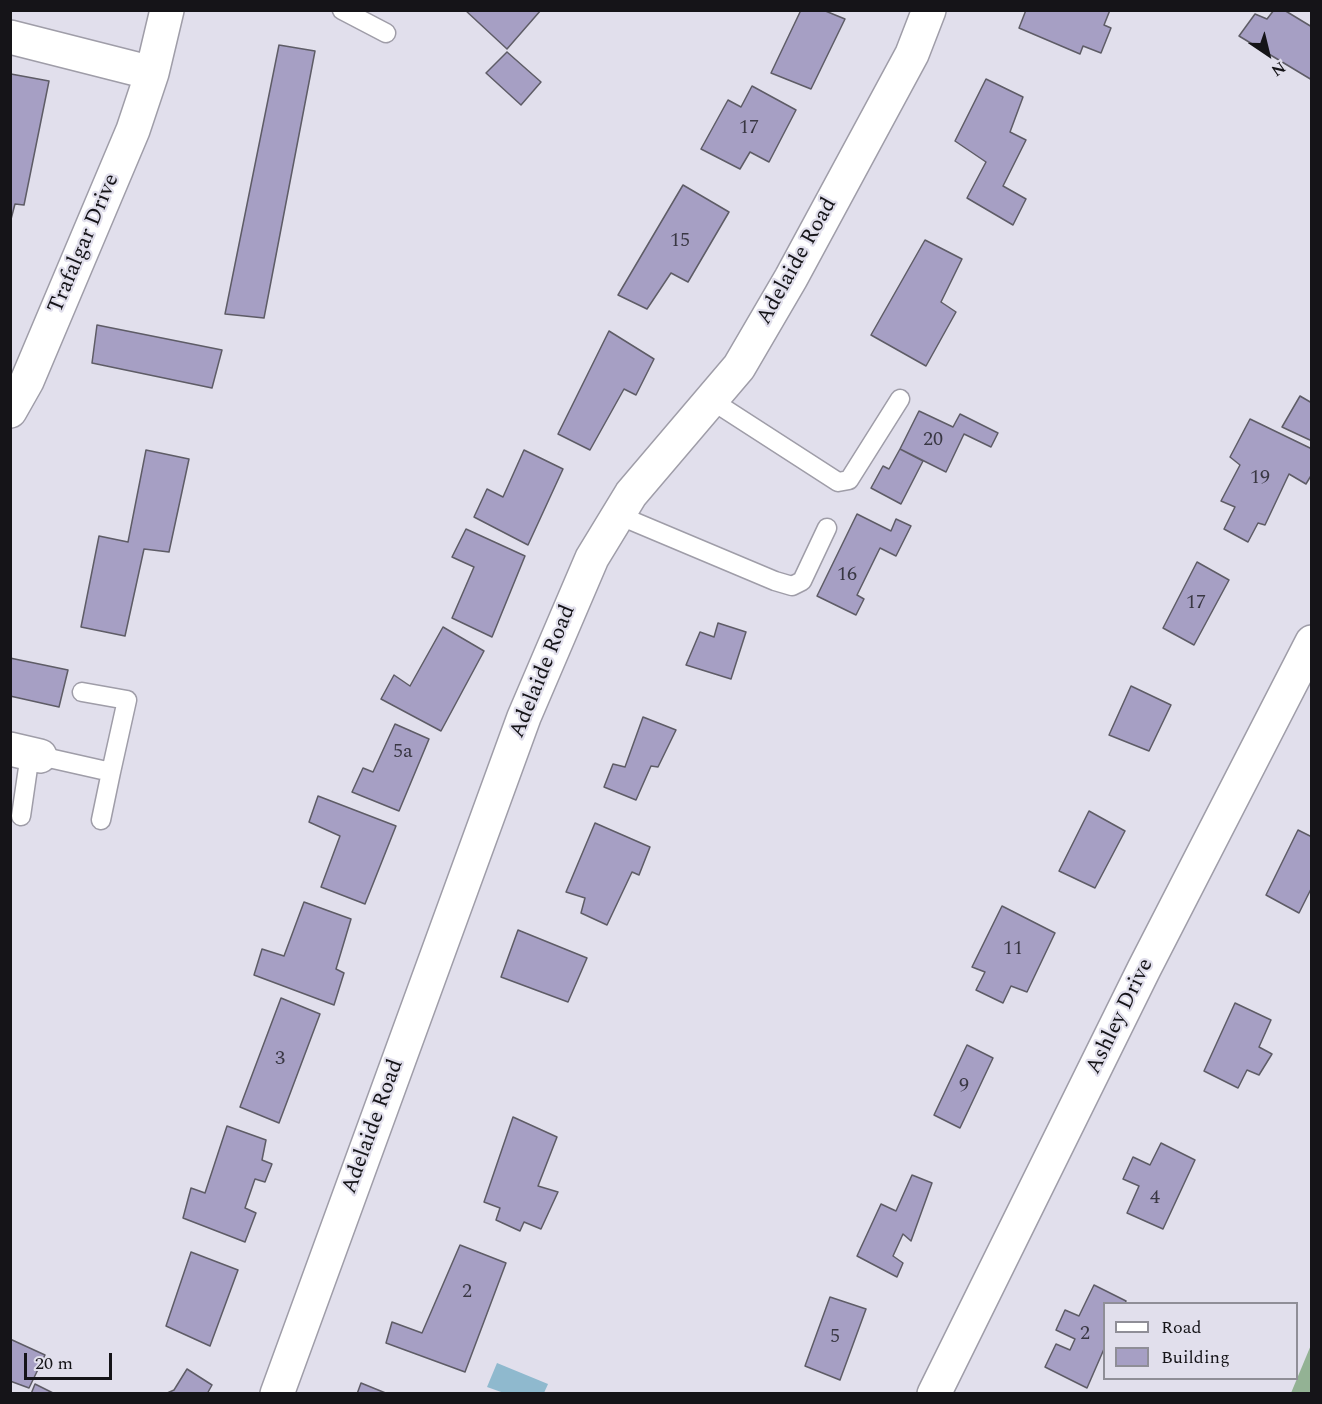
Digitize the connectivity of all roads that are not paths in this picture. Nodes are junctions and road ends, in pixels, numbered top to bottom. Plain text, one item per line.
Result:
1 (168, 10) edge
2 (342, 10) edge
3 (929, 10) edge
4 (386, 33) dead end
5 (10, 37) edge
6 (152, 73) junction
7 (900, 399) dead end
8 (711, 400) junction
9 (10, 411) edge
10 (618, 515) junction
11 (827, 528) dead end
12 (1311, 642) edge
13 (82, 692) dead end
14 (27, 753) edge
15 (111, 772) junction
16 (21, 816) dead end
17 (101, 820) dead end
18 (277, 1394) edge
19 (934, 1394) edge

1 - 6 street, Trafalgar Drive
2 - 4 lane
3 - 8 street, Adelaide Road
5 - 6 street
6 - 9 street, Trafalgar Drive
7 - 8 lane
8 - 10 street, Adelaide Road
10 - 11 lane
10 - 18 street, Adelaide Road
12 - 19 street, Ashley Drive
13 - 15 lane
14 - 15 lane
14 - 16 lane
15 - 17 lane

